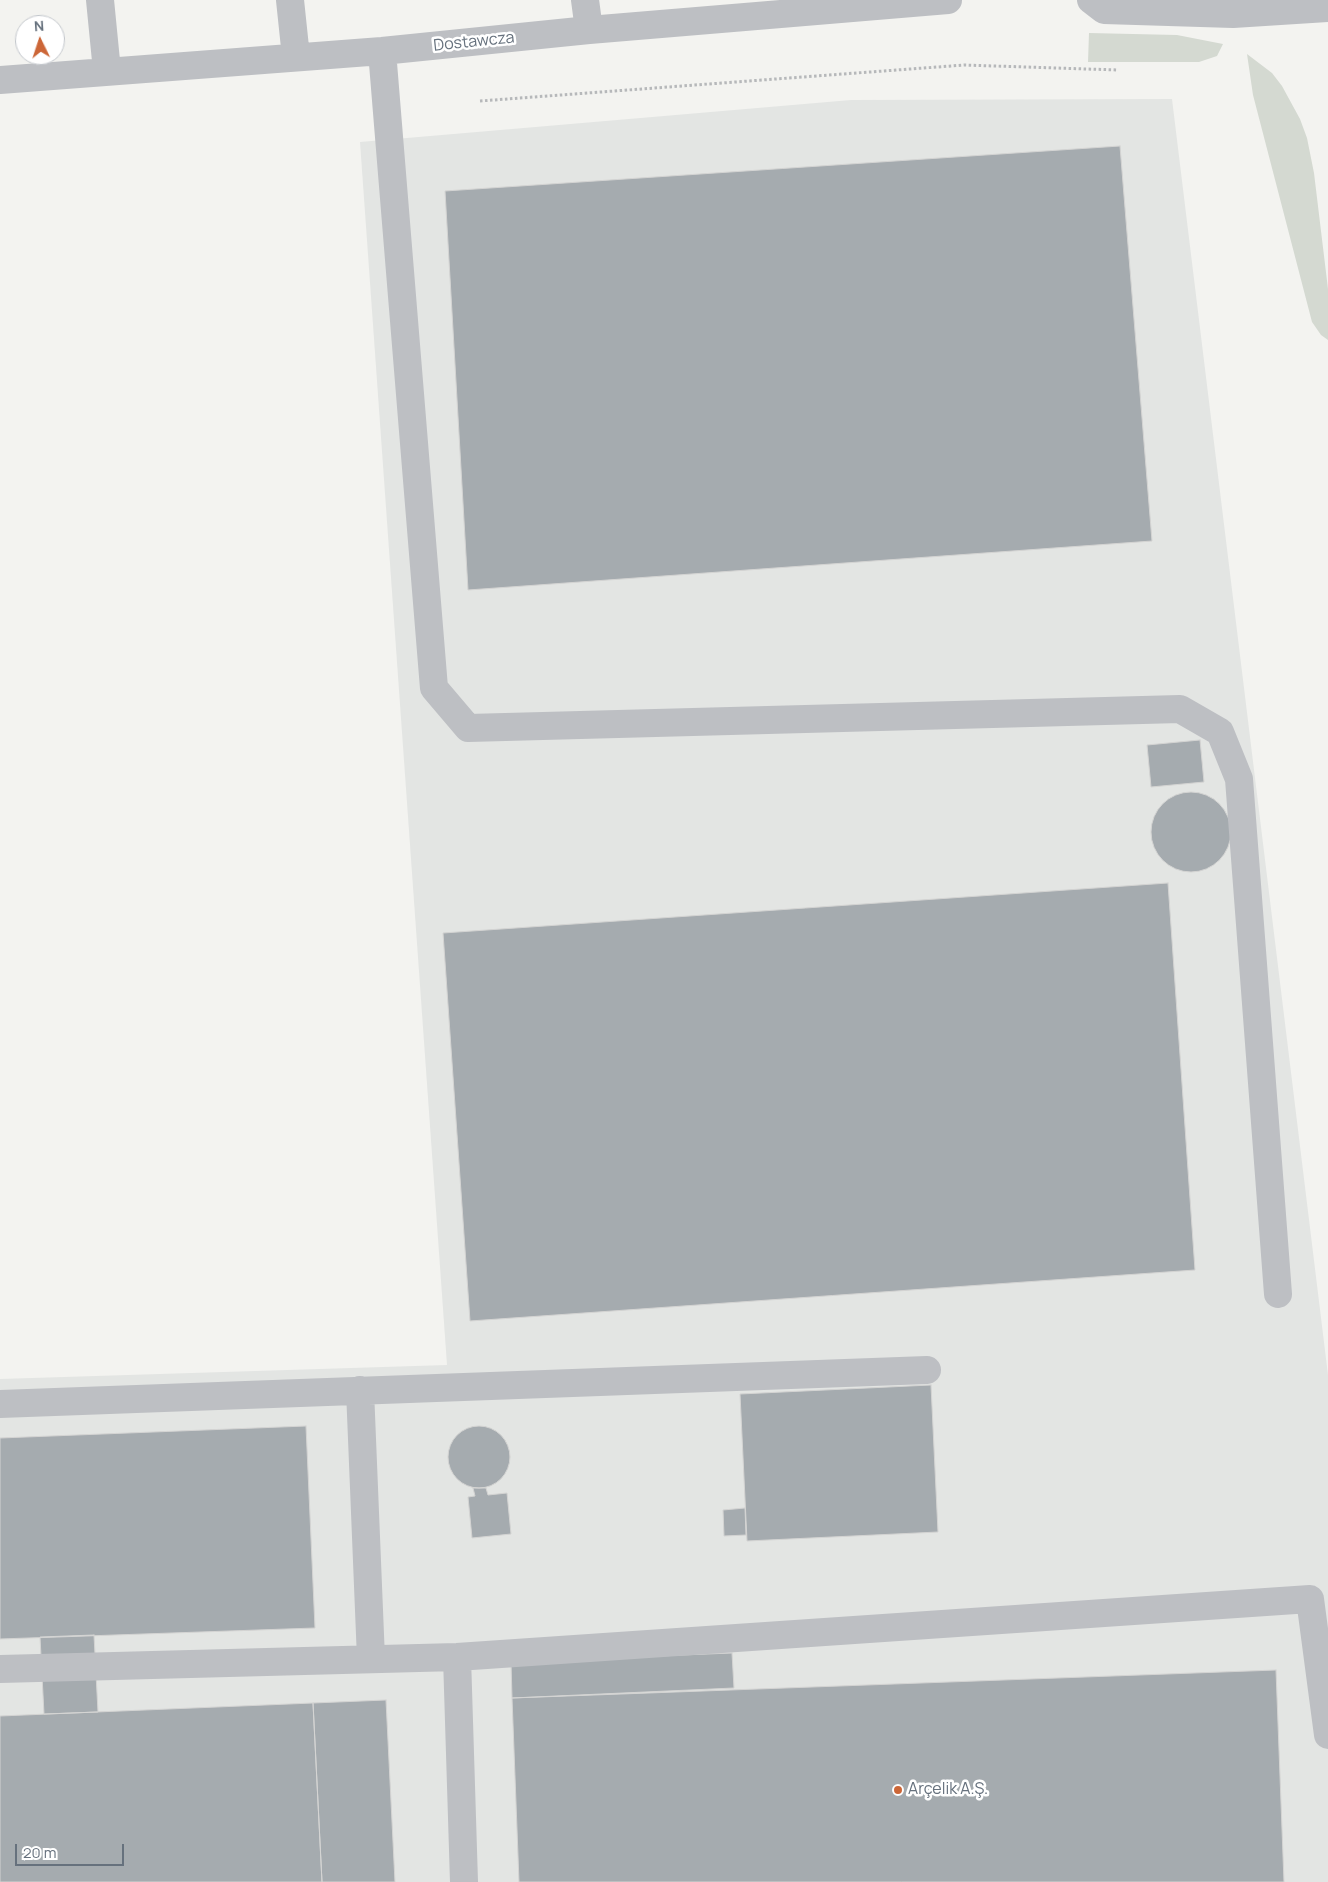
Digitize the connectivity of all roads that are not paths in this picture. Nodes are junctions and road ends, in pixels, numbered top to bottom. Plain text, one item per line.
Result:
1 (100, 0) edge
2 (290, 0) edge
3 (585, 0) edge
4 (948, 0) edge
5 (1091, 0) edge
6 (1328, 8) edge
7 (589, 30) junction
8 (382, 51) junction
9 (296, 57) junction
10 (107, 71) junction
11 (0, 80) edge
12 (1278, 1294) dead end
13 (927, 1370) dead end
14 (360, 1390) junction
15 (0, 1404) edge
16 (457, 1657) junction
17 (371, 1659) junction
18 (0, 1670) edge
19 (1328, 1735) edge
20 (464, 1882) edge

1 - 10 street
2 - 9 street
3 - 7 street
4 - 7 street, Dostawcza
5 - 6 street
7 - 8 street, Dostawcza
8 - 9 street, Dostawcza
8 - 12 street
9 - 10 street, Dostawcza
10 - 11 street, Dostawcza
13 - 14 street
14 - 15 street
14 - 17 street
16 - 17 street
16 - 19 street
16 - 20 street
17 - 18 street

